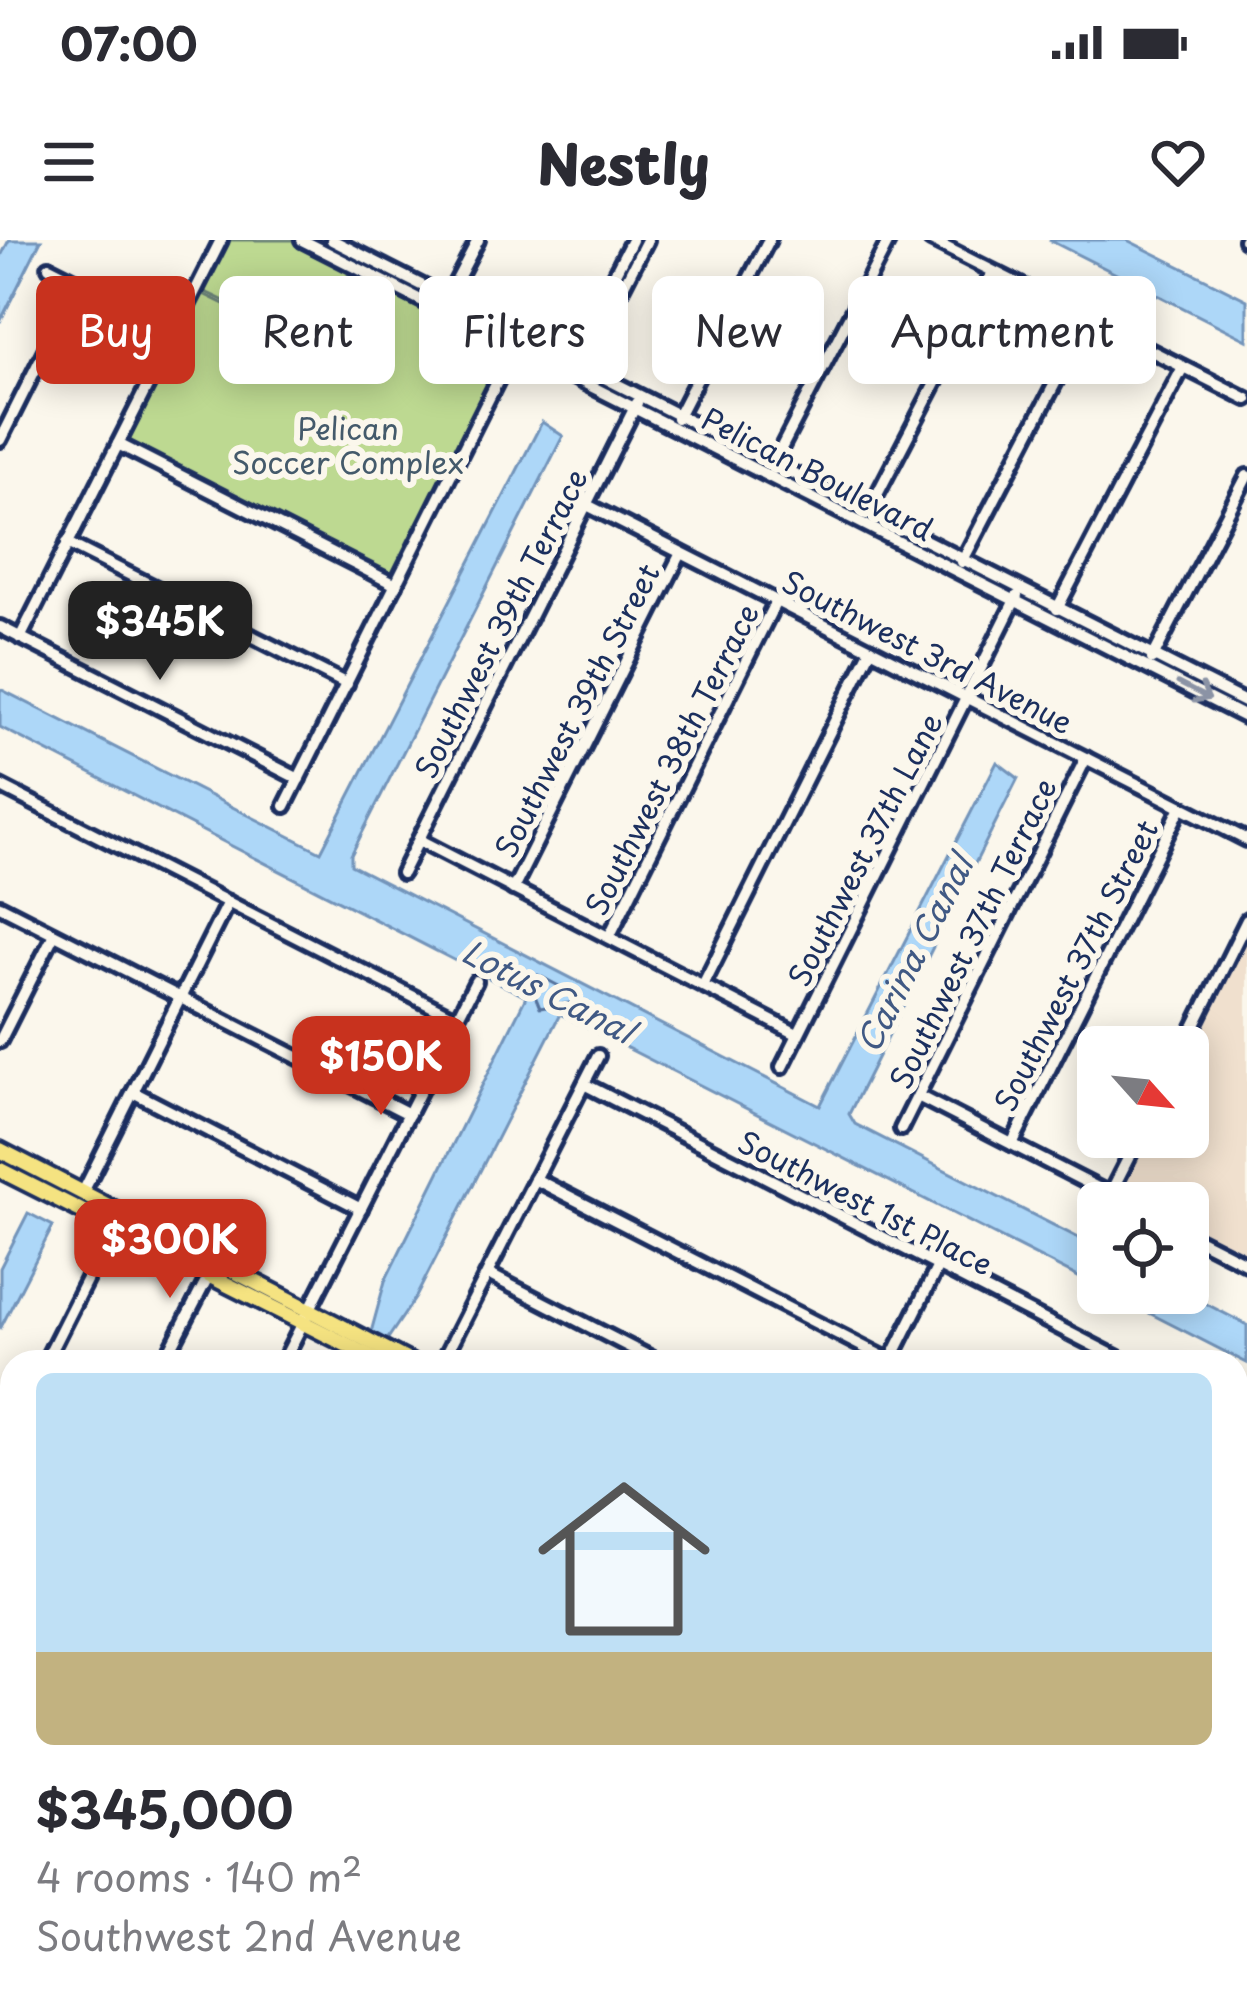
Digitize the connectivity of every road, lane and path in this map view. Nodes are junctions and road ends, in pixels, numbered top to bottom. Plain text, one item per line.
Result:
1 (221, 240) edge
2 (302, 240) edge
3 (332, 240) edge
4 (478, 240) edge
5 (632, 240) edge
6 (647, 240) edge
7 (769, 240) edge
8 (889, 240) edge
9 (931, 240) edge
10 (351, 244) edge
11 (342, 261) junction
12 (49, 267) dead end
13 (994, 272) junction
14 (67, 276) edge
15 (459, 276) edge
16 (616, 276) edge
17 (626, 276) edge
18 (1002, 276) edge
19 (419, 282) edge
20 (195, 291) edge
21 (419, 300) edge
22 (1156, 354) edge
23 (1183, 367) junction
24 (36, 368) edge
25 (148, 384) edge
26 (495, 384) edge
27 (594, 384) edge
28 (611, 384) edge
29 (1055, 384) edge
30 (1247, 399) edge
31 (638, 401) junction
32 (676, 420) junction
33 (0, 440) edge
34 (118, 444) junction
35 (771, 468) junction
36 (1247, 476) edge
37 (587, 505) junction
38 (865, 516) junction
39 (68, 543) junction
40 (681, 553) junction
41 (964, 558) junction
42 (957, 571) junction
43 (396, 585) junction
44 (1021, 587) junction
45 (776, 601) junction
46 (1015, 601) junction
47 (1056, 613) junction
48 (0, 627) edge
49 (20, 638) junction
50 (872, 649) junction
51 (1154, 655) junction
52 (1148, 668) junction
53 (347, 684) junction
54 (967, 697) junction
55 (1246, 710) edge
56 (1086, 758) junction
57 (299, 779) junction
58 (0, 786) edge
59 (285, 806) dead end
60 (1181, 807) junction
61 (418, 840) junction
62 (1247, 840) edge
63 (402, 873) dead end
64 (513, 889) junction
65 (228, 902) junction
66 (0, 906) edge
67 (1247, 920) edge
68 (54, 934) junction
69 (608, 938) junction
70 (476, 981) dead end
71 (703, 985) junction
72 (180, 998) junction
73 (457, 1019) junction
74 (1194, 1026) edge
75 (3, 1028) edge
76 (797, 1034) junction
77 (0, 1042) edge
78 (598, 1055) dead end
79 (782, 1067) dead end
80 (584, 1084) junction
81 (133, 1092) junction
82 (918, 1096) junction
83 (409, 1114) junction
84 (901, 1129) dead end
85 (1012, 1144) junction
86 (1, 1153) edge
87 (0, 1170) edge
88 (536, 1179) junction
89 (1086, 1182) edge
90 (83, 1192) junction
91 (361, 1209) junction
92 (122, 1212) junction
93 (112, 1228) junction
94 (1209, 1245) edge
95 (216, 1260) junction
96 (1247, 1264) edge
97 (938, 1266) junction
98 (488, 1274) junction
99 (208, 1276) junction
100 (306, 1317) junction
101 (51, 1350) edge
102 (170, 1350) edge
103 (289, 1350) edge
104 (370, 1350) edge
105 (448, 1350) edge
106 (636, 1350) edge
107 (868, 1350) edge
108 (897, 1350) edge
109 (1102, 1350) edge

1 - 20 street
2 - 11 street, Pelican Boulevard
3 - 10 street, Pelican Boulevard
4 - 15 street
5 - 16 street
6 - 17 street
7 - 32 street
8 - 35 street
9 - 13 street
10 - 11 street
10 - 19 street, Pelican Boulevard
11 - 21 street, Pelican Boulevard
12 - 14 street
13 - 18 street
13 - 38 street
22 - 23 street
23 - 30 street
23 - 47 street
24 - 33 street
25 - 34 street
26 - 43 street
27 - 31 street, Pelican Boulevard
28 - 31 street, Pelican Boulevard
29 - 41 street
31 - 32 street, Pelican Boulevard
31 - 37 street, Southwest 39th Terrace
32 - 35 street, Pelican Boulevard
34 - 39 street
34 - 43 street
35 - 38 street, Pelican Boulevard
36 - 51 street
37 - 40 street, Southwest 3rd Avenue
37 - 61 street, Southwest 39th Terrace
38 - 41 street, Pelican Boulevard
38 - 42 street, Pelican Boulevard
39 - 49 street
39 - 53 street
40 - 45 street, Southwest 3rd Avenue
40 - 64 street, Southwest 39th Street
41 - 42 street
41 - 44 street, Pelican Boulevard
42 - 46 street, Pelican Boulevard
43 - 53 street
44 - 46 street, Southwest 37th Lane
44 - 47 street, Pelican Boulevard
45 - 50 street, Southwest 3rd Avenue
45 - 69 street, Southwest 38th Terrace
46 - 47 street, Pelican Boulevard
46 - 54 street, Southwest 37th Lane
47 - 51 street, Pelican Boulevard
47 - 52 street, Pelican Boulevard
48 - 49 street
49 - 57 street
50 - 54 street, Southwest 3rd Avenue
50 - 71 street
51 - 52 street
51 - 55 street, Pelican Boulevard
52 -> 55 street, Pelican Boulevard
53 - 57 street
54 - 56 street, Southwest 3rd Avenue
54 - 76 street, Southwest 37th Lane
56 - 60 street, Southwest 3rd Avenue
56 - 82 street, Southwest 37th Terrace
57 - 59 street
58 - 65 street
60 - 62 street, Southwest 3rd Avenue
60 - 85 street, Southwest 37th Street
61 - 63 street, Southwest 39th Terrace
61 - 64 street
64 - 69 street
65 - 72 street
65 - 73 street
66 - 68 street
67 - 74 street
68 - 72 street
68 - 75 street
69 - 71 street
70 - 73 street
71 - 76 street
72 - 81 street
72 - 83 street
73 - 83 street
75 - 77 street
76 - 79 street, Southwest 37th Lane
78 - 80 street
80 - 88 street
80 - 97 street, Southwest 1st Place
81 - 90 street
81 - 91 street
82 - 84 street, Southwest 37th Terrace
82 - 85 street
83 - 91 street
85 - 89 street
86 - 90 main road
87 - 93 main road
88 - 98 street
88 - 107 street
90 - 92 main road
91 - 100 street
92 - 93 street
92 - 95 main road
93 - 99 main road
93 - 101 street
94 - 96 street
95 - 99 street
95 - 100 main road
97 - 108 street
97 - 109 street, Southwest 1st Place
98 - 105 street
98 - 106 street
99 - 100 main road
99 - 102 street
100 - 103 street
100 - 104 main road

